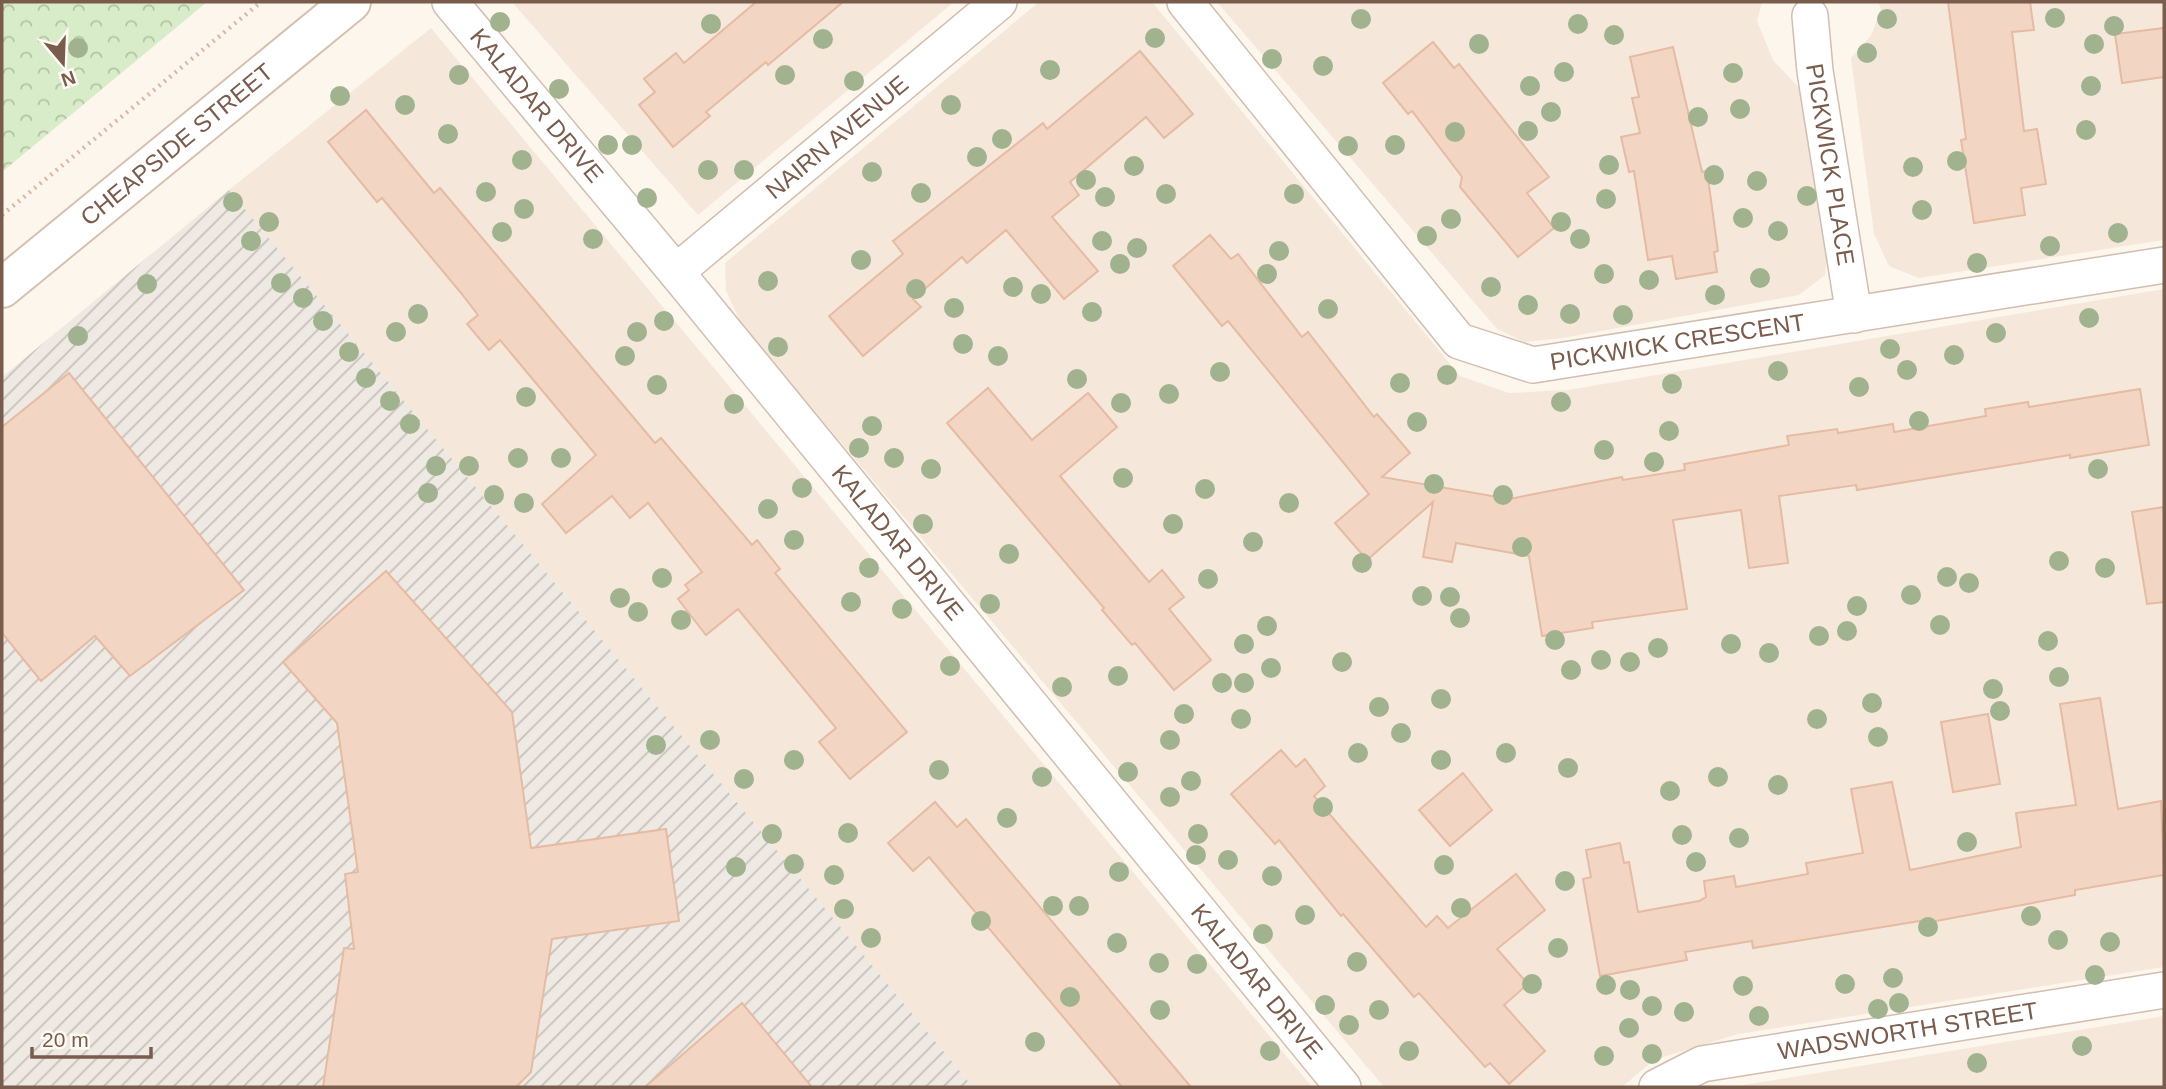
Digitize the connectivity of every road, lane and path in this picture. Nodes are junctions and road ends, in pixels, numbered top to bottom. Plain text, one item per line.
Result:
1 (261, 2) edge
2 (351, 2) edge
3 (450, 2) edge
4 (999, 2) edge
5 (1185, 2) edge
6 (1810, 16) dead end
7 (2, 215) edge
8 (2164, 265) edge
9 (676, 272) junction
10 (2, 288) edge
11 (1854, 315) junction
12 (2164, 990) edge
13 (1343, 1087) edge
14 (1657, 1087) edge

1 - 7 path
2 - 10 street, CHEAPSIDE STREET
3 - 9 street, KALADAR DRIVE
4 - 9 street, NAIRN AVENUE
5 - 11 street, PICKWICK CRESCENT
6 - 11 street, PICKWICK PLACE
8 - 11 street, PICKWICK CRESCENT
9 - 13 street, KALADAR DRIVE
12 - 14 street, WADSWORTH STREET

